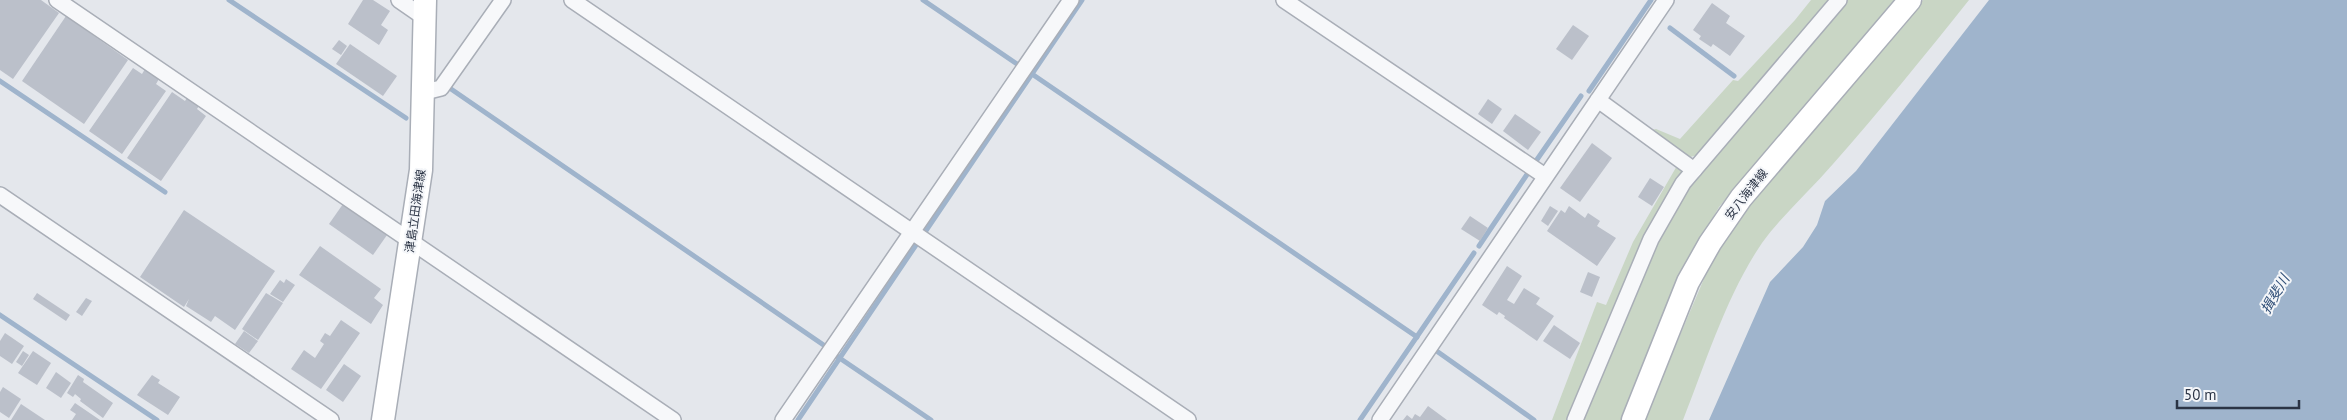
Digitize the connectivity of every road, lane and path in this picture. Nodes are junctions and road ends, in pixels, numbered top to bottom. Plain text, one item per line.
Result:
1 (57, 0) edge
2 (399, 0) edge
3 (503, 0) edge
4 (572, 0) edge
5 (1071, 0) edge
6 (1284, 0) edge
7 (1666, 0) edge
8 (1839, 0) edge
9 (1910, 0) edge
10 (425, 9) edge
11 (425, 92) junction
12 (1598, 100) junction
13 (1694, 170) junction
14 (1545, 176) junction
15 (0, 195) edge
16 (912, 232) junction
17 (412, 242) junction
18 (331, 420) edge
19 (383, 420) edge
20 (673, 420) edge
21 (783, 420) edge
22 (1188, 420) edge
23 (1380, 420) edge
24 (1575, 420) edge
25 (1633, 420) edge

1 - 17 street
2 - 10 street
3 - 11 street
4 - 16 street
5 - 16 street
6 - 14 street
7 - 12 street
8 - 13 street
9 - 25 main road, 安八海津線
10 - 11 main road, 津島立田海津線
11 - 17 main road, 津島立田海津線
12 - 13 street
12 - 14 street
13 - 24 street
14 - 23 street
15 - 18 street
16 - 21 street
16 - 22 street
17 - 19 main road, 津島立田海津線
17 - 20 street

